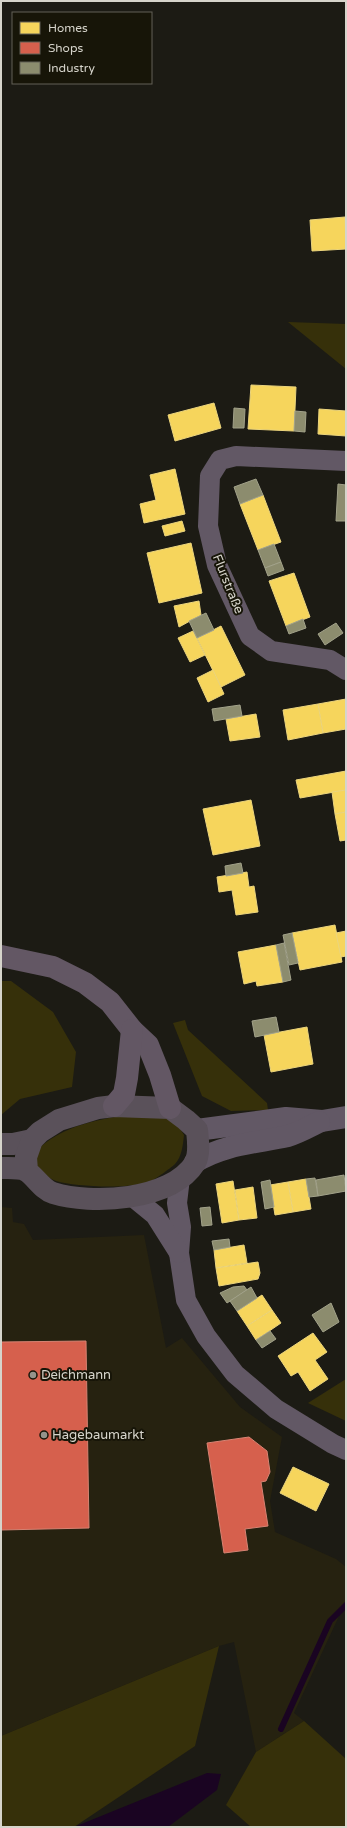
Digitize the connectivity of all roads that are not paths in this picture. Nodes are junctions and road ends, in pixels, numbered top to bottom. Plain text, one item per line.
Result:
1 (346, 461) edge
2 (346, 670) edge
3 (1, 956) edge
4 (132, 1030) junction
5 (114, 1106) junction
6 (170, 1108) junction
7 (346, 1117) edge
8 (322, 1121) junction
9 (197, 1130) junction
10 (32, 1140) junction
11 (1, 1144) edge
12 (195, 1162) junction
13 (1, 1168) edge
14 (27, 1170) junction
15 (180, 1178) junction
16 (133, 1197) junction
17 (179, 1252) junction
18 (346, 1450) edge

1 - 2 street, Flurstraße
3 - 4 main road
4 - 5 main road
4 - 6 main road
5 - 6 main road
5 - 10 main road
6 - 9 main road
7 - 8 street
8 - 9 street
8 - 12 street
9 - 12 main road
10 - 11 main road
10 - 14 main road
12 - 15 main road
13 - 14 main road
14 - 16 main road
15 - 16 main road
15 - 17 street
16 - 17 street
17 - 18 street

